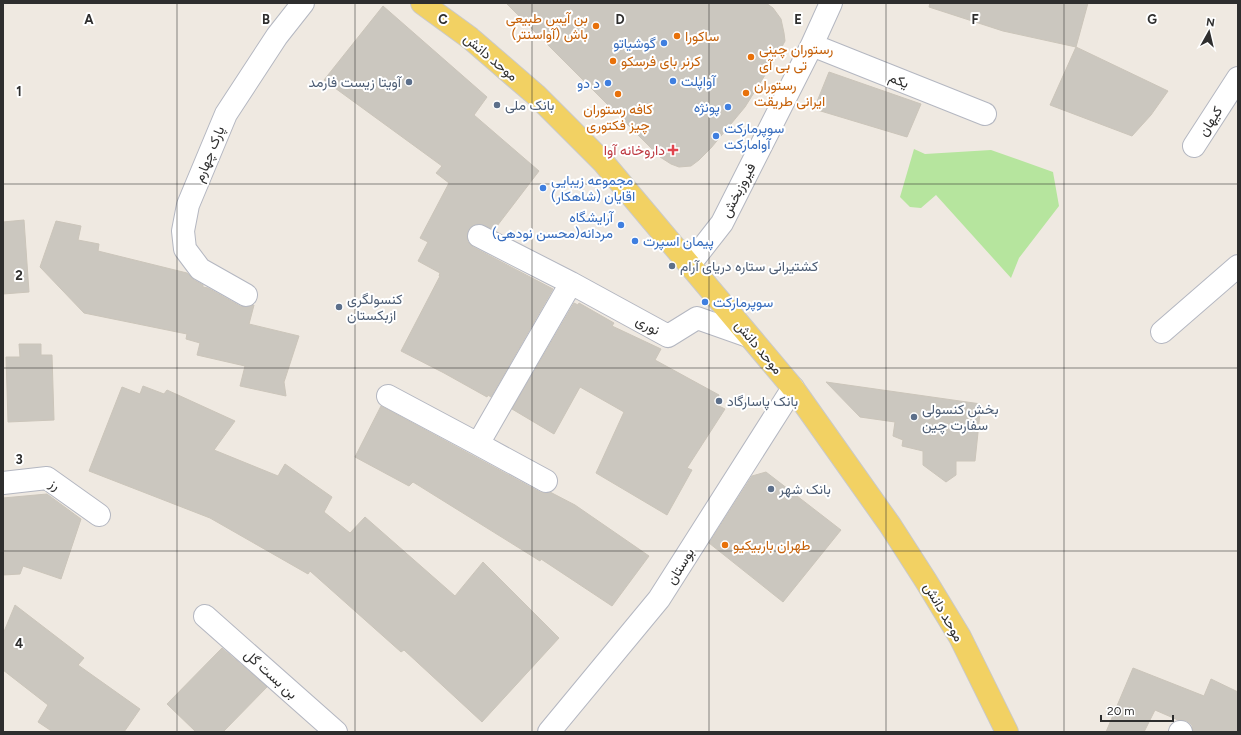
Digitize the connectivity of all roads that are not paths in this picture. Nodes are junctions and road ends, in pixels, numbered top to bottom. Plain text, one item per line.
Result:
1 (303, 3) edge
2 (422, 3) edge
3 (831, 3) edge
4 (812, 45) junction
5 (1238, 78) edge
6 (1232, 103) edge
7 (985, 114) dead end
8 (1194, 146) dead end
9 (479, 236) dead end
10 (690, 264) junction
11 (1238, 266) edge
12 (571, 283) junction
13 (246, 295) dead end
14 (1162, 332) dead end
15 (748, 336) junction
16 (793, 388) junction
17 (388, 396) dead end
18 (478, 444) junction
19 (546, 482) dead end
20 (3, 483) edge
21 (99, 516) dead end
22 (205, 616) dead end
23 (336, 732) edge
24 (549, 732) edge
25 (1007, 732) edge

1 - 13 street, پارک چهارم
2 - 10 main road, موحد دانش
3 - 4 street, فیروزبخش
4 - 7 street, یکم
4 - 10 street, فیروزبخش
5 - 6 street, کیهان
6 - 8 street, کیهان
9 - 12 street, نوری
10 - 15 main road, موحد دانش
11 - 14 street
12 - 15 street, نوری
12 - 18 street
15 - 16 main road, موحد دانش
16 - 24 street, بوستان
16 - 25 main road, موحد دانش
17 - 18 street
18 - 19 street
20 - 21 street, رز
22 - 23 street, بن بست گل

